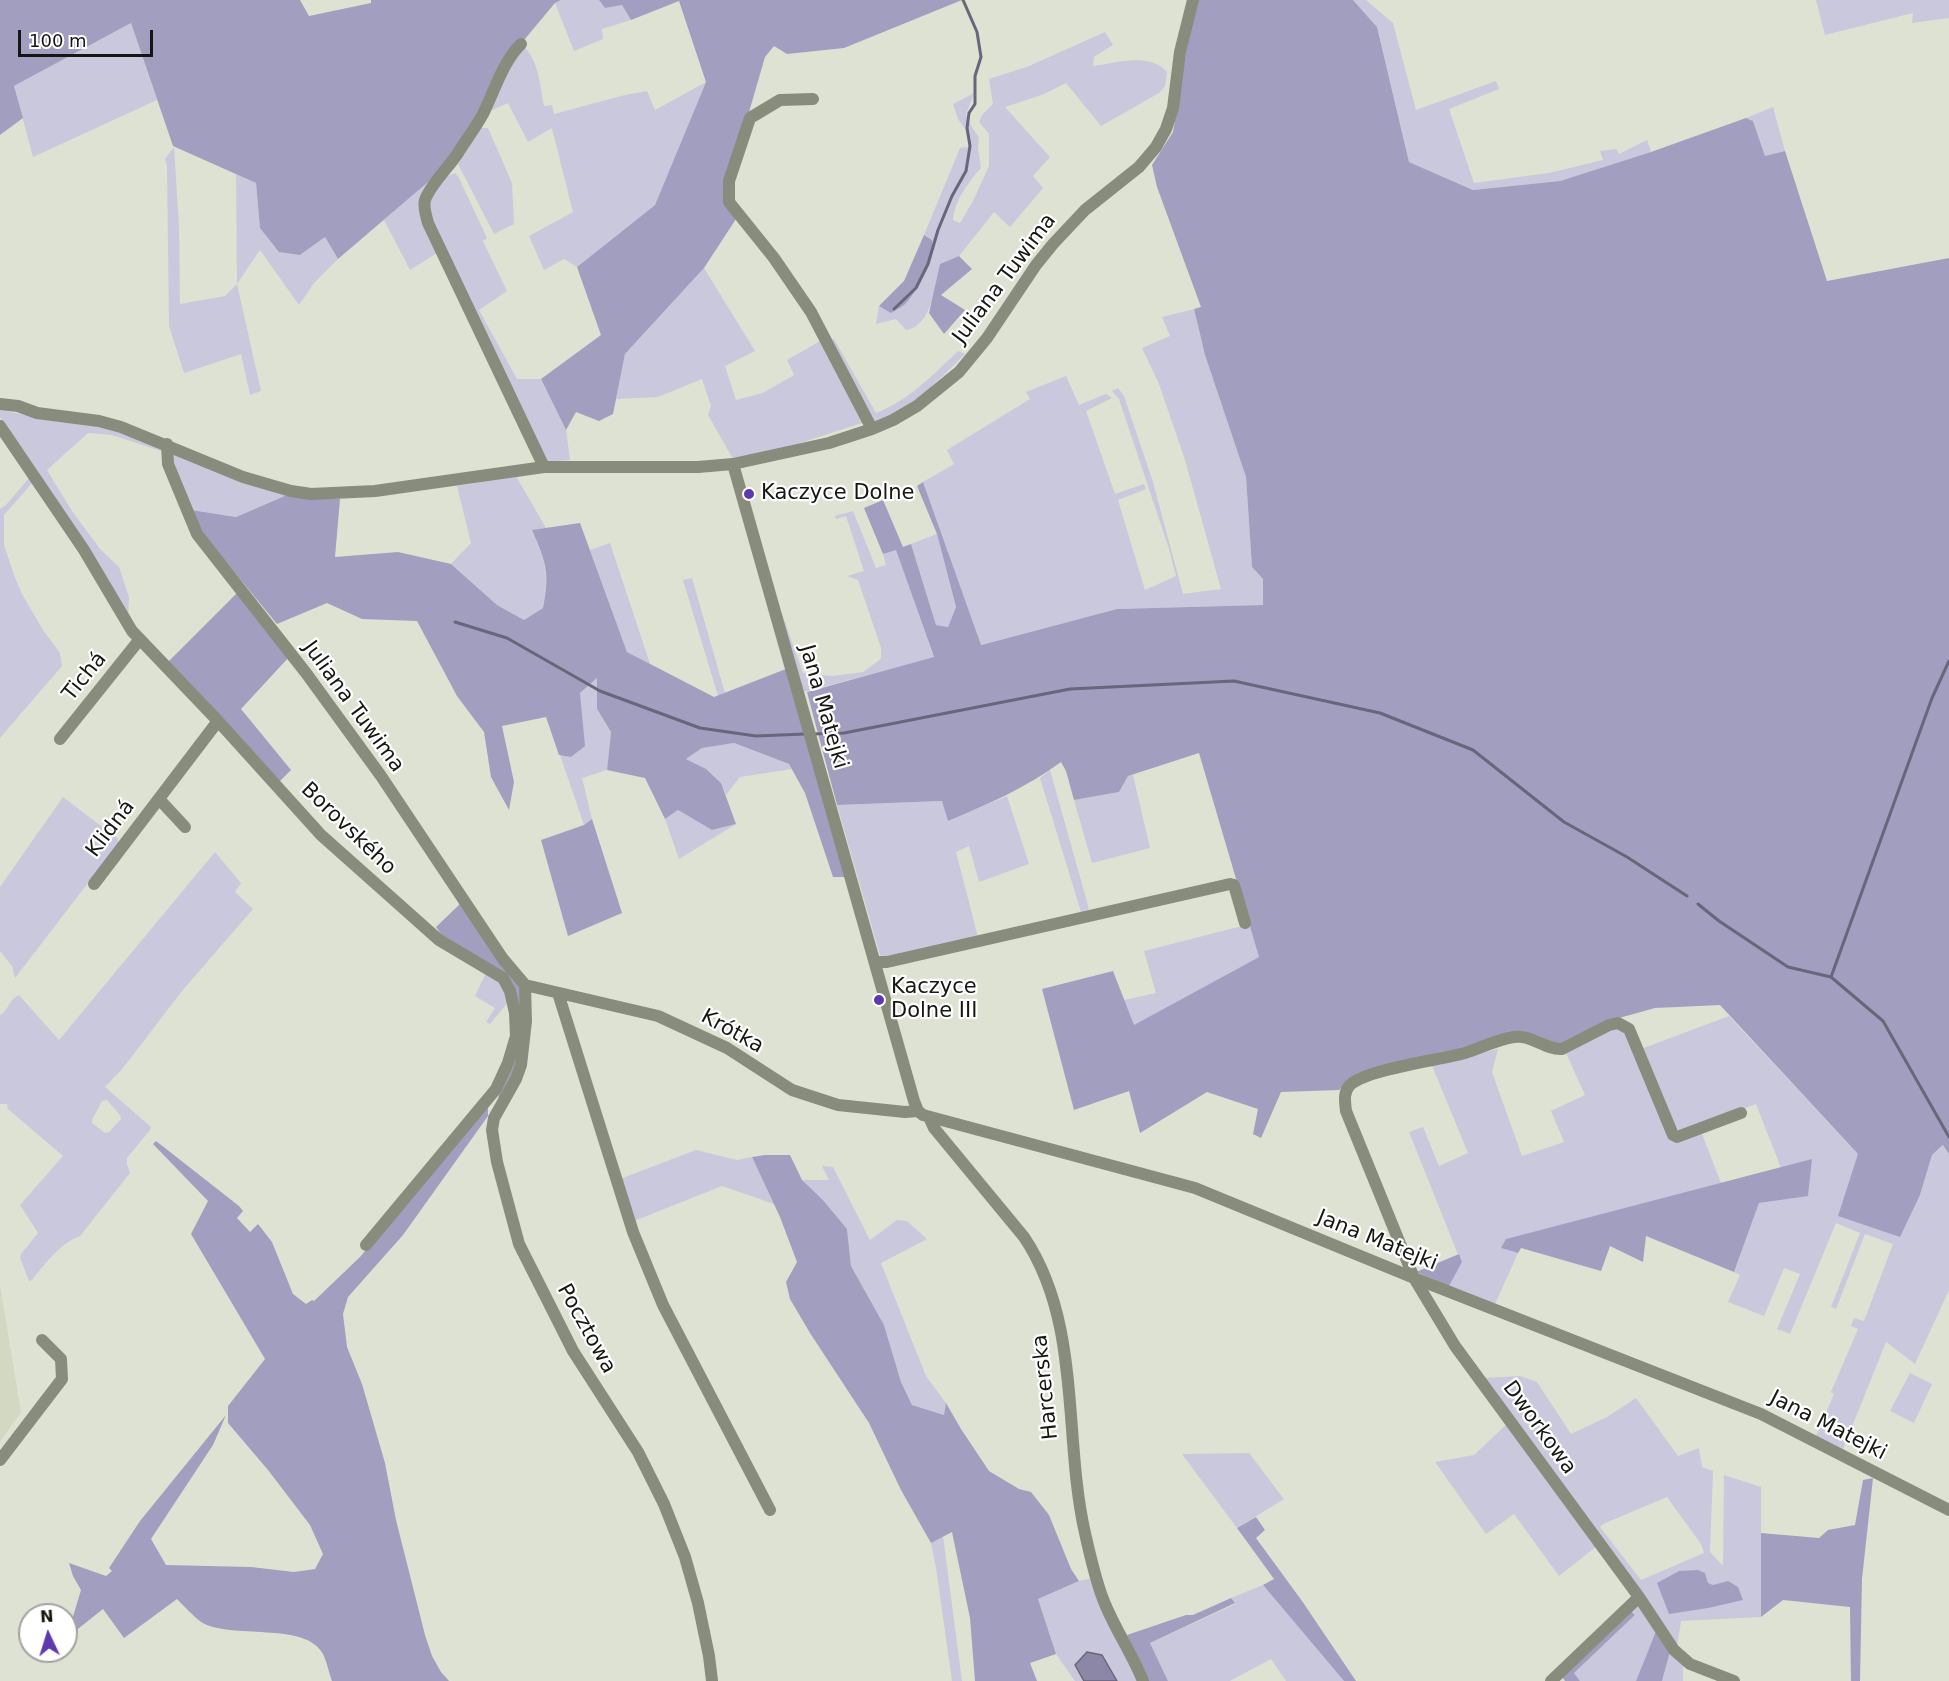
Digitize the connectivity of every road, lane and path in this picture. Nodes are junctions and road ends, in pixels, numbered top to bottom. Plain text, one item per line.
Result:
1 (1192, 0) edge
2 (521, 44) dead end
3 (813, 99) dead end
4 (0, 404) edge
5 (0, 426) edge
6 (872, 429) junction
7 (167, 444) junction
8 (733, 464) junction
9 (544, 467) junction
10 (140, 639) junction
11 (218, 721) junction
12 (60, 739) dead end
13 (159, 798) junction
14 (185, 827) dead end
15 (94, 884) dead end
16 (1245, 923) dead end
17 (876, 962) junction
18 (525, 985) junction
19 (558, 993) junction
20 (1741, 1113) dead end
21 (923, 1114) junction
22 (366, 1245) dead end
23 (1414, 1278) junction
24 (42, 1340) dead end
25 (0, 1460) edge
26 (770, 1510) dead end
27 (1949, 1510) edge
28 (1639, 1597) junction
29 (712, 1681) edge
30 (1143, 1681) edge
31 (1551, 1681) edge
32 (1734, 1681) edge

1 - 6 street, Juliana Tuwima
2 - 9 street
3 - 6 street
4 - 7 street, Juliana Tuwima
5 - 10 street, Borovského
6 - 8 street, Juliana Tuwima
7 - 9 street, Juliana Tuwima
7 - 18 street, Juliana Tuwima
8 - 9 street, Juliana Tuwima
8 - 17 street, Jana Matejki
10 - 11 street, Borovského
10 - 12 street, Tichá
11 - 13 street, Klidná
11 - 22 street, Borovského
13 - 14 street, Klidná
13 - 15 street, Klidná
16 - 17 street
17 - 21 street, Jana Matejki
18 - 19 street, Krótka
18 - 29 street, Pocztowa
19 - 21 street, Krótka
19 - 26 street
20 - 23 street, Dworkowa
21 - 23 street, Jana Matejki
21 - 30 street, Harcerska
23 - 27 street, Jana Matejki
23 - 28 street, Dworkowa
24 - 25 street
28 - 31 street
28 - 32 street, Dworkowa

